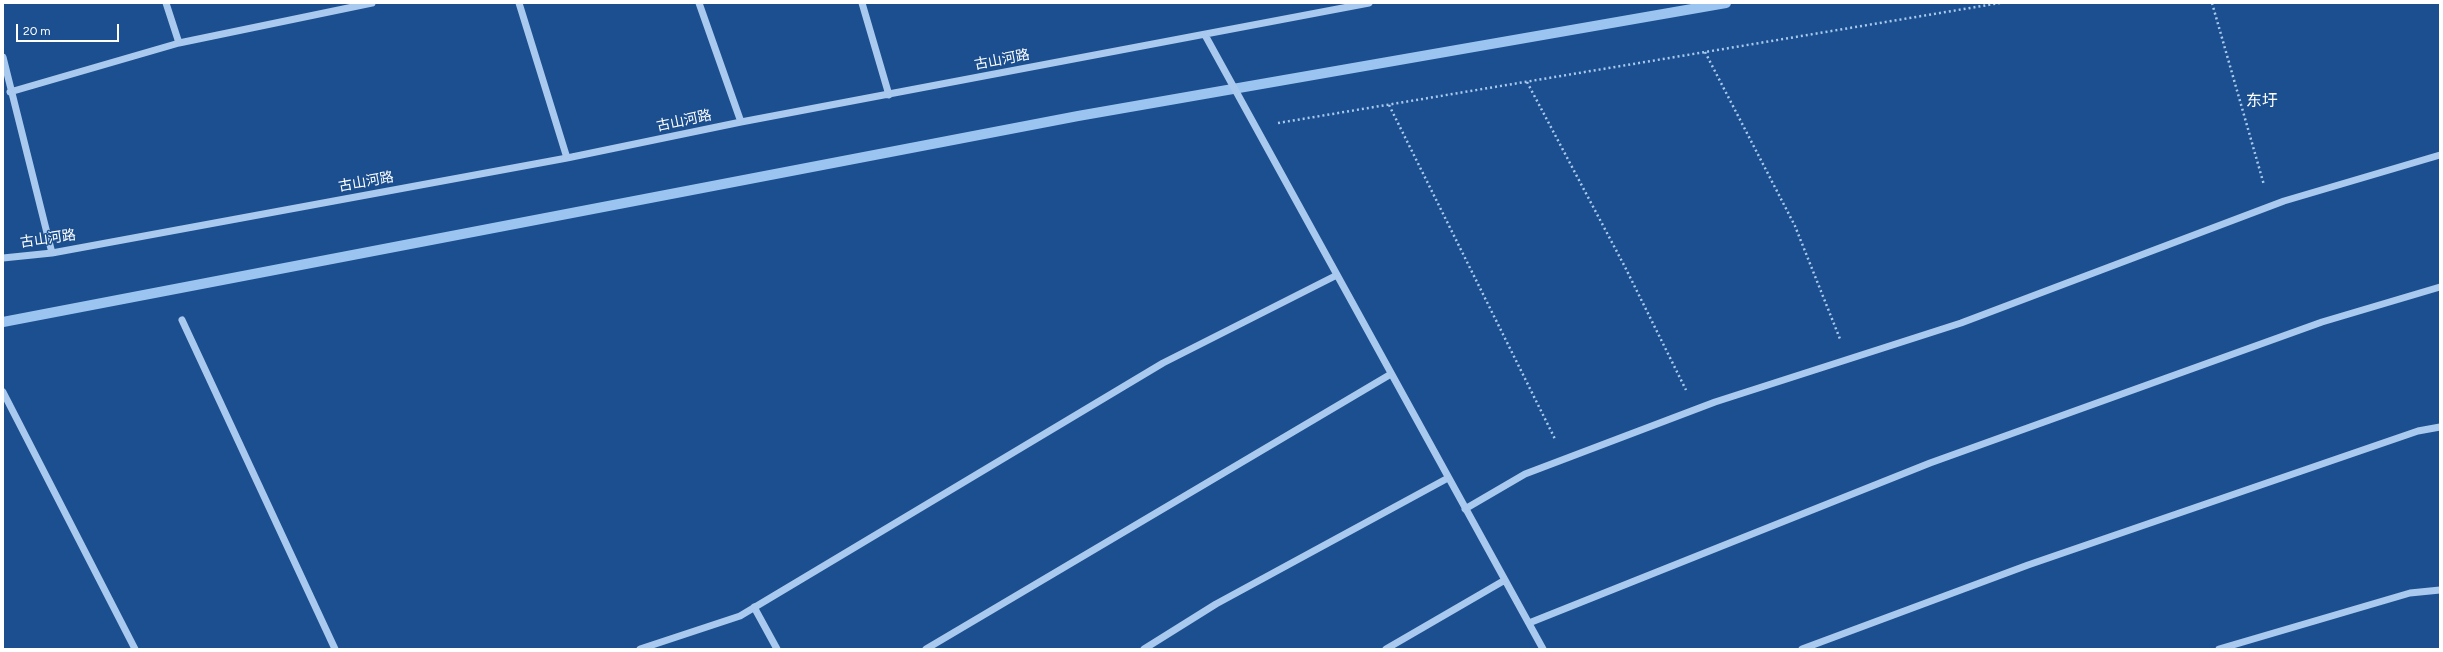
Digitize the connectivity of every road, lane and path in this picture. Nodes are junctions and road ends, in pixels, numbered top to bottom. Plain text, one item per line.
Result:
1 (166, 3) edge
2 (338, 3) edge
3 (372, 3) edge
4 (519, 3) edge
5 (699, 3) edge
6 (862, 3) edge
7 (1369, 3) edge
8 (2000, 3) edge
9 (2212, 3) edge
10 (340, 11) junction
11 (1205, 35) junction
12 (179, 43) junction
13 (1705, 52) junction
14 (3, 57) edge
15 (1527, 82) junction
16 (10, 92) junction
17 (888, 95) junction
18 (1389, 105) junction
19 (741, 122) junction
20 (1256, 127) junction
21 (2440, 155) edge
22 (567, 158) junction
23 (2270, 207) junction
24 (52, 253) junction
25 (3, 258) edge
26 (1337, 275) junction
27 (2440, 287) edge
28 (182, 320) dead end
29 (1849, 360) junction
30 (1391, 374) junction
31 (3, 392) edge
32 (1696, 410) junction
33 (2440, 427) edge
34 (1565, 459) junction
35 (1448, 478) junction
36 (1465, 509) junction
37 (1505, 580) junction
38 (2440, 590) edge
39 (754, 607) junction
40 (1528, 624) junction
41 (135, 649) edge
42 (335, 649) edge
43 (640, 649) edge
44 (777, 649) edge
45 (926, 649) edge
46 (1144, 649) edge
47 (1386, 649) edge
48 (1543, 649) edge
49 (1802, 649) edge
50 (2219, 649) edge

1 - 12 street
2 - 10 street
3 - 10 street
4 - 22 street
5 - 19 street
6 - 17 street
7 - 11 street, 古山河路
8 - 13 path
9 - 23 path
10 - 12 street
11 - 17 street, 古山河路
11 - 20 street
12 - 16 street
13 - 15 path
13 - 29 path
14 - 16 street
15 - 18 path
15 - 32 path
16 - 24 street
17 - 19 street, 古山河路
18 - 20 path
18 - 34 path
19 - 22 street, 古山河路
20 - 26 street
21 - 23 street
22 - 24 street, 古山河路
23 - 29 street
24 - 25 street, 古山河路
26 - 30 street
26 - 39 street
27 - 40 street
28 - 42 street
29 - 32 street
30 - 35 street
30 - 45 street
31 - 41 street
32 - 34 street
33 - 49 street
34 - 36 street
35 - 36 street
35 - 46 street
36 - 37 street
37 - 40 street
37 - 47 street
38 - 50 street
39 - 43 street
39 - 44 street
40 - 48 street

